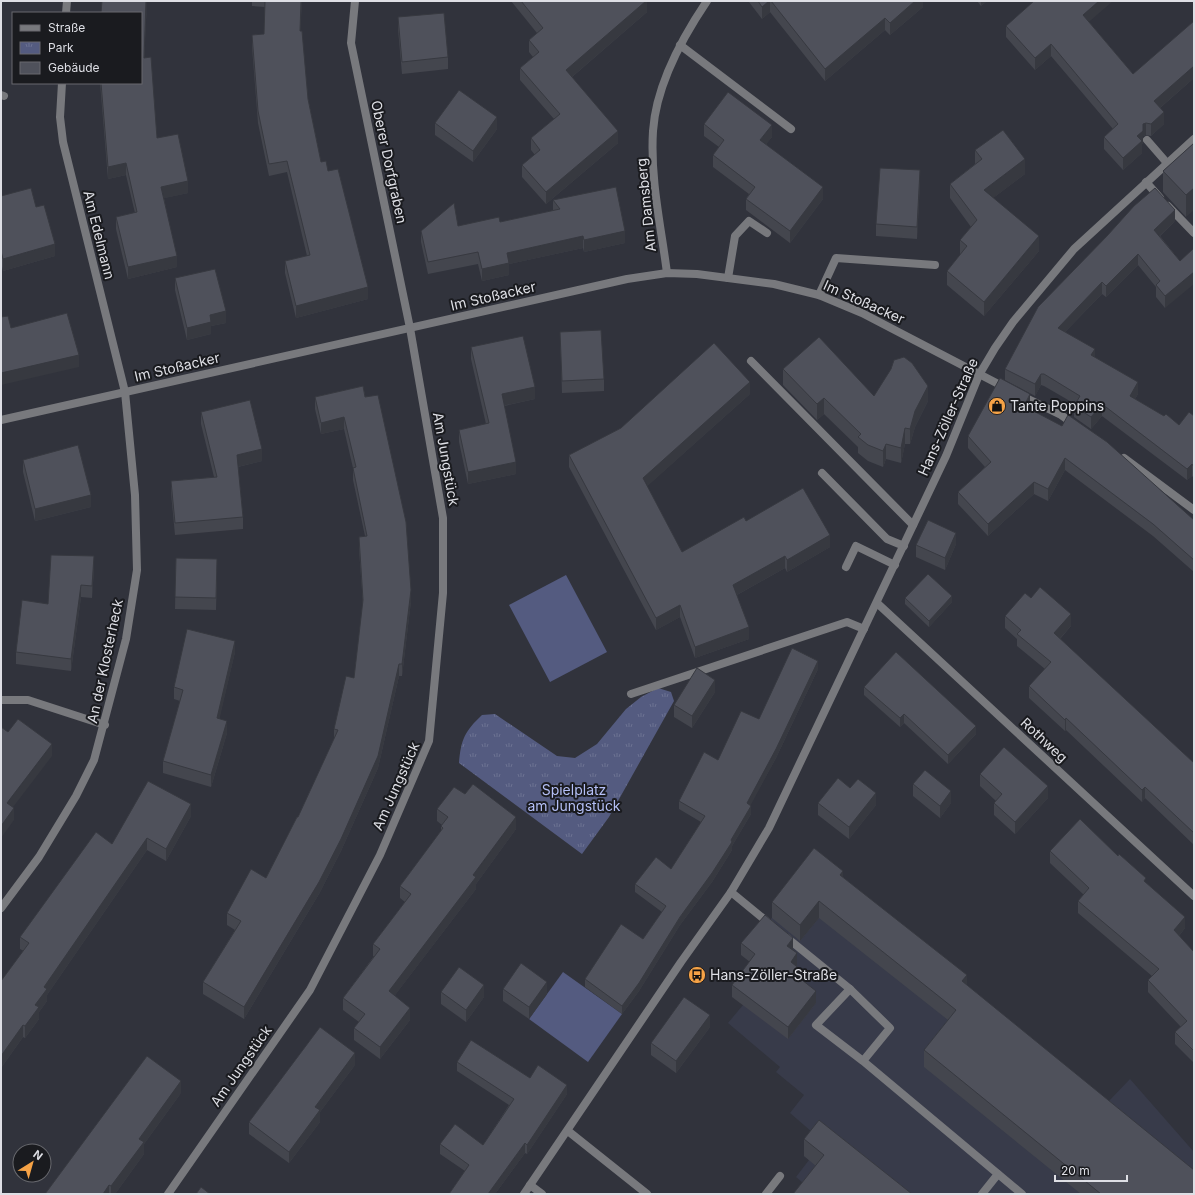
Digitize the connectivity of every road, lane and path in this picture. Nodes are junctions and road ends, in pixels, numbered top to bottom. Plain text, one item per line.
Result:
1 (67, 1) edge
2 (355, 1) edge
3 (707, 1) edge
4 (66, 12) edge
5 (680, 45) junction
6 (62, 84) edge
7 (791, 128) dead end
8 (1194, 139) edge
9 (1147, 140) dead end
10 (1167, 163) junction
11 (1146, 182) junction
12 (1194, 233) edge
13 (767, 234) dead end
14 (935, 265) dead end
15 (667, 273) junction
16 (728, 278) junction
17 (819, 295) junction
18 (410, 328) junction
19 (751, 361) dead end
20 (979, 375) junction
21 (125, 392) junction
22 (1, 420) edge
23 (1080, 428) edge
24 (1118, 454) edge
25 (822, 472) dead end
26 (1194, 510) edge
27 (913, 525) junction
28 (904, 546) junction
29 (895, 565) junction
30 (846, 567) dead end
31 (877, 603) junction
32 (864, 629) junction
33 (631, 694) dead end
34 (1, 700) edge
35 (105, 725) junction
36 (731, 892) junction
37 (1194, 896) edge
38 (1, 908) edge
39 (850, 989) junction
40 (863, 1060) junction
41 (568, 1131) junction
42 (998, 1174) junction
43 (780, 1176) dead end
44 (530, 1186) junction
45 (168, 1194) edge
46 (524, 1194) edge
47 (542, 1194) edge
48 (646, 1194) edge
49 (766, 1194) edge
50 (982, 1194) edge
51 (1022, 1194) edge

1 - 4 street
2 - 18 street, Oberer Dorfgraben
3 - 5 street, Am Damsberg
5 - 7 street
5 - 15 street, Am Damsberg
6 - 21 street, Am Edelmann
8 - 10 street, Hans-Zöller-Straße
9 - 10 street
10 - 11 street, Hans-Zöller-Straße
11 - 12 street
11 - 20 street, Hans-Zöller-Straße
13 - 16 street
14 - 17 street
15 - 16 street, Im Stoßacker
15 - 18 street, Im Stoßacker
16 - 17 street, Im Stoßacker
17 - 20 street, Im Stoßacker
18 - 21 street, Im Stoßacker
18 - 45 street, Am Jungstück
19 - 27 street
20 - 23 street, Im Stoßacker
20 - 27 street, Hans-Zöller-Straße
21 - 22 street, Im Stoßacker
21 - 35 street, An der Klosterheck
24 - 26 street
25 - 28 street
27 - 28 street, Hans-Zöller-Straße
28 - 29 street, Hans-Zöller-Straße
29 - 30 street
29 - 31 street, Hans-Zöller-Straße
31 - 32 street, Hans-Zöller-Straße
31 - 37 street, Rothweg
32 - 33 street
32 - 36 street, Hans-Zöller-Straße
34 - 35 street
35 - 38 street, An der Klosterheck
36 - 39 street
36 - 41 street, Hans-Zöller-Straße
39 - 40 street
39 - 40 street
40 - 42 street
41 - 44 street, Hans-Zöller-Straße
41 - 48 street
42 - 50 street
42 - 51 street
43 - 49 street
44 - 46 street, Hans-Zöller-Straße
44 - 47 street

